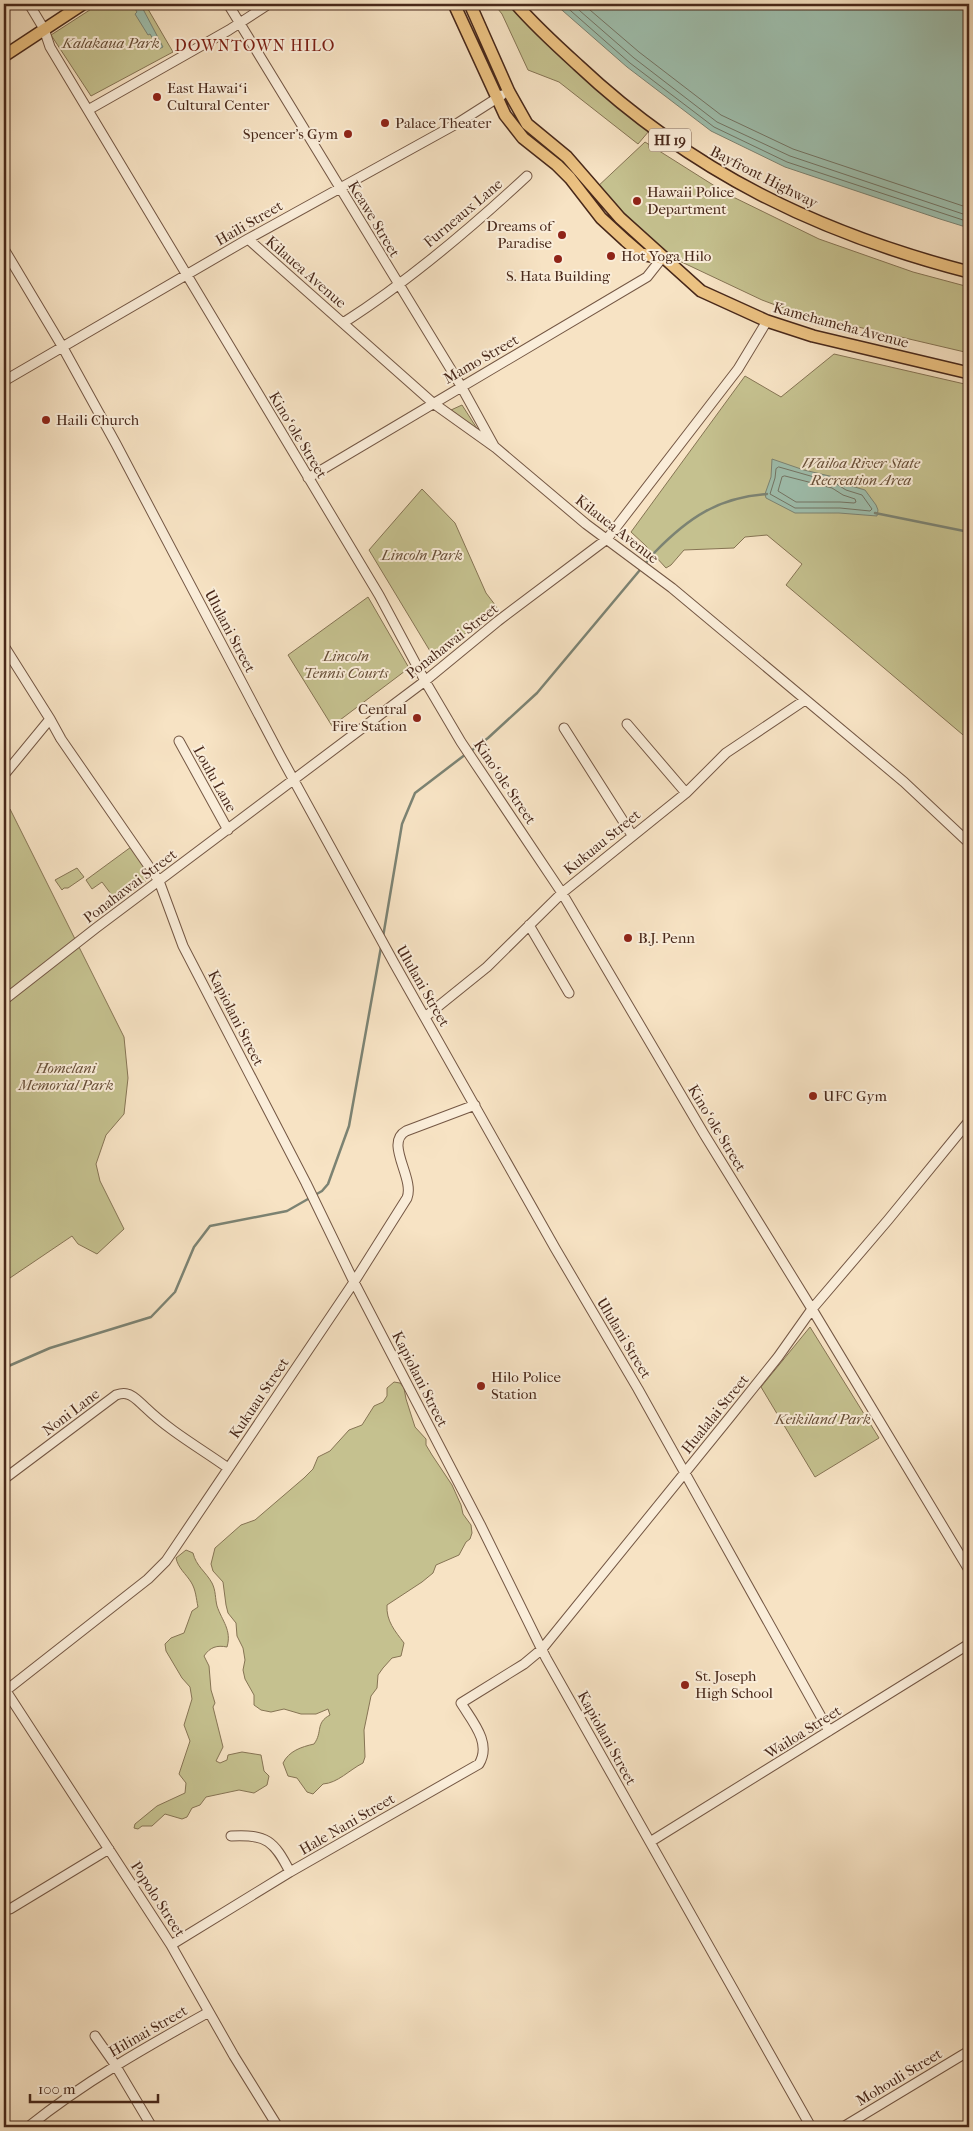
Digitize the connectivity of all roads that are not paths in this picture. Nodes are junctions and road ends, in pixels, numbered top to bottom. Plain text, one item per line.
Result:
1 (29, 4) edge
2 (83, 4) edge
3 (228, 4) edge
4 (270, 4) edge
5 (454, 4) edge
6 (470, 4) edge
7 (516, 4) edge
8 (240, 23) junction
9 (44, 29) junction
10 (4, 56) edge
11 (509, 92) junction
12 (498, 97) junction
13 (88, 110) junction
14 (527, 176) dead end
15 (339, 187) junction
16 (248, 239) junction
17 (4, 249) edge
18 (662, 258) junction
19 (969, 272) edge
20 (188, 274) junction
21 (398, 284) junction
22 (767, 321) junction
23 (343, 323) junction
24 (62, 346) junction
25 (969, 373) edge
26 (4, 382) edge
27 (462, 386) junction
28 (433, 403) junction
29 (496, 448) junction
30 (308, 478) junction
31 (608, 539) junction
32 (4, 646) edge
33 (425, 680) junction
34 (805, 700) junction
35 (50, 719) junction
36 (627, 724) dead end
37 (564, 728) dead end
38 (179, 741) dead end
39 (4, 775) edge
40 (293, 779) junction
41 (686, 793) junction
42 (228, 830) junction
43 (632, 834) junction
44 (969, 843) edge
45 (159, 881) junction
46 (562, 893) junction
47 (529, 925) junction
48 (569, 994) dead end
49 (4, 1000) edge
50 (425, 1018) junction
51 (475, 1105) junction
52 (969, 1121) edge
53 (354, 1282) junction
54 (812, 1309) junction
55 (228, 1468) junction
56 (685, 1474) junction
57 (4, 1479) edge
58 (969, 1570) edge
59 (969, 1644) edge
60 (542, 1649) junction
61 (5, 1691) edge
62 (461, 1703) joint
63 (830, 1731) junction
64 (231, 1836) dead end
65 (650, 1842) junction
66 (109, 1849) junction
67 (290, 1872) junction
68 (10, 1909) dead end
69 (171, 1945) junction
70 (209, 2012) junction
71 (94, 2036) dead end
72 (969, 2051) edge
73 (115, 2065) junction
74 (28, 2127) edge
75 (152, 2127) edge
76 (278, 2127) edge
77 (811, 2127) edge
78 (843, 2127) edge

1 - 9 street, Kinoʻole Street
2 - 9 main road
3 - 8 street, Keawe Street
4 - 8 street
5 - 12 main road, Kamehameha Avenue
6 - 11 main road, Kamehameha Avenue
7 - 19 main road, Bayfront Highway / HI 19
8 - 13 street
8 - 15 street, Keawe Street
9 - 10 main road
9 - 13 street, Kinoʻole Street
11 - 12 street, Haili Street
11 - 18 main road, Kamehameha Avenue
12 - 15 street, Haili Street
12 - 18 main road, Kamehameha Avenue
13 - 20 street, Kinoʻole Street
14 - 21 street, Furneaux Lane
15 - 16 street, Haili Street
15 - 21 street, Keawe Street
16 - 20 street, Haili Street
16 - 23 street, Kilauea Avenue
17 - 24 street, Ululani Street
18 - 22 main road, Kamehameha Avenue
18 - 27 street, Mamo Street
20 - 24 street, Haili Street
20 - 30 street, Kinoʻole Street
21 - 23 street, Furneaux Lane
21 - 27 street, Keawe Street
22 - 25 main road, Kamehameha Avenue
22 - 31 street, Ponahawai Street
23 - 28 street, Kilauea Avenue
24 - 26 street, Haili Street
24 - 40 street, Ululani Street
27 - 28 street, Mamo Street
27 - 29 street, Keawe Street
28 - 29 street, Kilauea Avenue
28 - 30 street, Mamo Street
29 - 31 street, Kilauea Avenue
30 - 33 street, Kinoʻole Street
31 - 33 street, Ponahawai Street
31 - 34 street, Kilauea Avenue
32 - 35 street, Kapiolani Street
33 - 40 street, Ponahawai Street
33 - 46 street, Kinoʻole Street
34 - 41 street, Kukuau Street
34 - 44 street, Kilauea Avenue
35 - 39 street
35 - 45 street, Kapiolani Street
36 - 41 street
37 - 43 street
38 - 42 street, Loulu Lane
40 - 42 street, Ponahawai Street
40 - 50 street, Ululani Street
41 - 43 street, Kukuau Street
42 - 45 street, Ponahawai Street
43 - 46 street, Kukuau Street
45 - 49 street, Ponahawai Street
45 - 53 street, Kapiolani Street
46 - 47 street, Kukuau Street
46 - 54 street, Kinoʻole Street
47 - 48 street
47 - 50 street, Kukuau Street
50 - 51 street, Ululani Street
51 - 53 street, Kukuau Street
51 - 56 street, Ululani Street
52 - 54 street, Hualalai Street
53 - 55 street, Kukuau Street
53 - 60 street, Kapiolani Street
54 - 56 street, Hualalai Street
54 - 58 street, Kinoʻole Street
55 - 57 street, Noni Lane
55 - 61 street, Kukuau Street
56 - 60 street, Hualalai Street
56 - 63 street, Ululani Street
59 - 63 street, Wailoa Street
60 - 62 street, Hualalai Street
60 - 65 street, Kapiolani Street
61 - 66 street, Popolo Street
62 - 67 street, Hale Nani Street
63 - 65 street, Wailoa Street
64 - 67 street
65 - 77 street, Kapiolani Street
66 - 68 street
66 - 69 street, Popolo Street
67 - 69 street, Hale Nani Street
69 - 70 street, Popolo Street
70 - 73 street, Hilinai Street
70 - 76 street, Popolo Street
71 - 73 street
72 - 78 street, Mohouli Street
73 - 74 street, Hilinai Street
73 - 75 street

